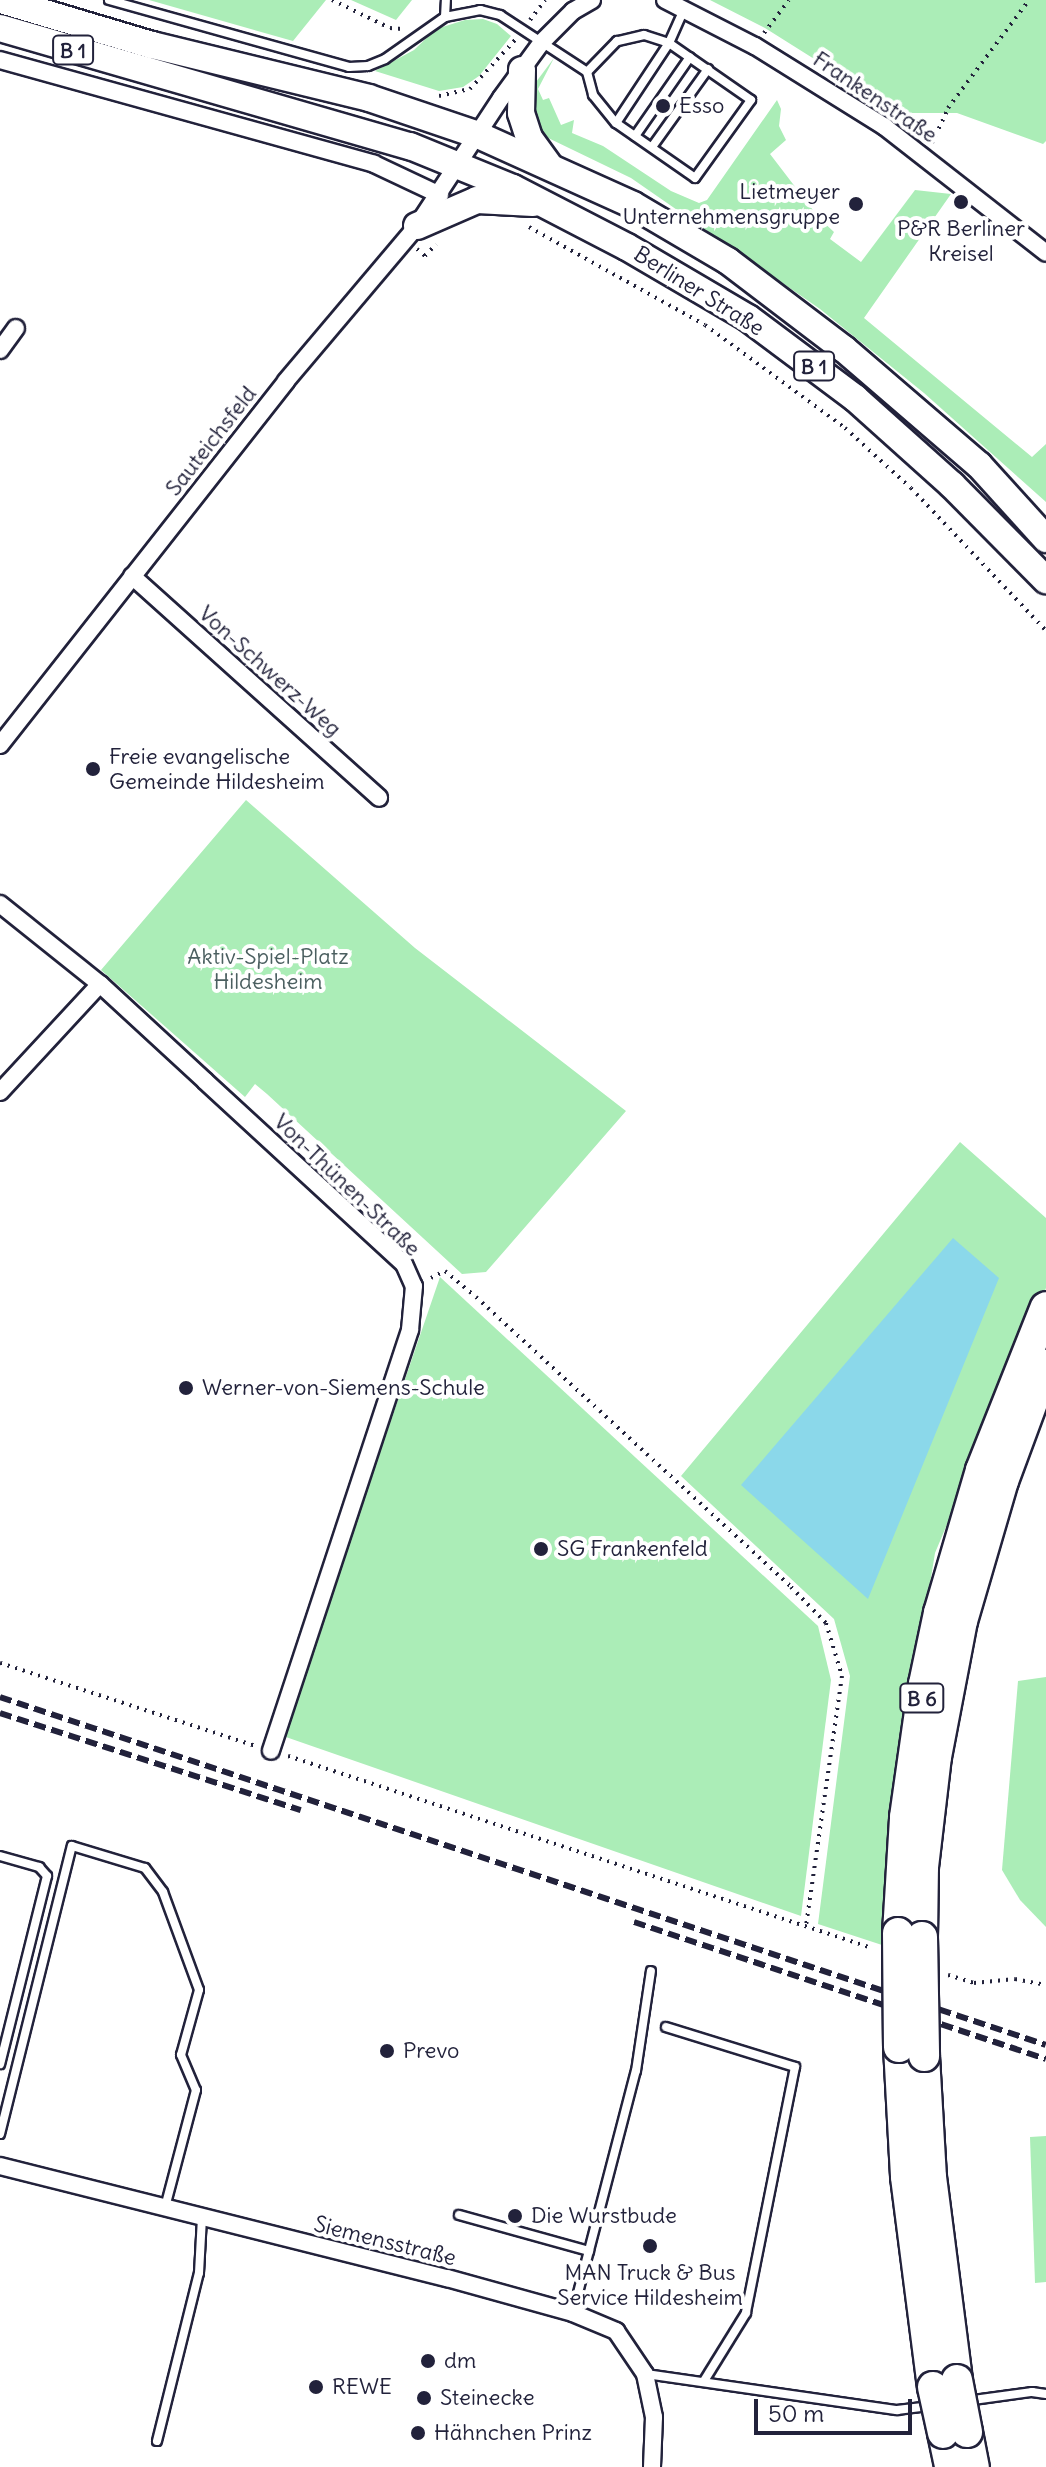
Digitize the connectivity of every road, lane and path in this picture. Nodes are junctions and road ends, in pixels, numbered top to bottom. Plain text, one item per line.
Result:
1 (1, 0) edge
2 (109, 0) edge
3 (332, 0) edge
4 (446, 0) edge
5 (545, 0) edge
6 (592, 0) edge
7 (665, 0) edge
8 (789, 0) edge
9 (1029, 0) edge
10 (684, 9) junction
11 (445, 17) junction
12 (0, 28) edge
13 (425, 29) junction
14 (523, 30) junction
15 (542, 42) junction
16 (669, 43) junction
17 (755, 46) junction
18 (690, 57) junction
19 (0, 60) edge
20 (708, 69) junction
21 (522, 70) junction
22 (587, 72) junction
23 (436, 96) dead end
24 (616, 123) junction
25 (478, 135) junction
26 (635, 136) junction
27 (652, 147) junction
28 (925, 156) junction
29 (458, 166) junction
30 (549, 166) junction
31 (440, 195) junction
32 (544, 204) junction
33 (518, 221) dead end
34 (411, 233) junction
35 (442, 237) dead end
36 (1046, 253) edge
37 (16, 328) dead end
38 (0, 350) edge
39 (979, 465) junction
40 (1046, 523) edge
41 (1046, 539) edge
42 (132, 576) junction
43 (1046, 580) edge
44 (1046, 631) edge
45 (0, 745) edge
46 (379, 798) dead end
47 (0, 904) edge
48 (100, 984) junction
49 (0, 1092) edge
50 (414, 1286) junction
51 (1046, 1307) edge
52 (1046, 1365) edge
53 (0, 1663) edge
54 (271, 1751) junction
55 (0, 1856) edge
56 (775, 1915) dead end
57 (806, 1925) dead end
58 (910, 1935) junction
59 (651, 1971) dead end
60 (666, 2027) dead end
61 (0, 2064) edge
62 (0, 2134) edge
63 (0, 2166) edge
64 (165, 2207) junction
65 (459, 2215) dead end
66 (202, 2217) junction
67 (589, 2251) junction
68 (573, 2313) junction
69 (645, 2374) junction
70 (704, 2381) junction
71 (1046, 2394) edge
72 (950, 2406) junction
73 (157, 2441) dead end
74 (652, 2467) edge
75 (950, 2467) edge
76 (974, 2467) edge

1 - 25 main road, B 1
2 - 13 lane
3 - 13 path
4 - 11 lane
5 - 14 path
6 - 15 street
7 - 10 street, Frankenstraße
8 - 17 path
9 - 28 path
10 - 16 lane
10 - 17 street, Frankenstraße
11 - 13 lane
11 - 14 lane
12 - 29 main road, B 1
14 - 15 lane
14 - 23 path
15 - 21 street
15 - 22 lane
16 - 18 lane
16 - 22 lane
16 - 24 lane
17 - 28 street, Frankenstraße
18 - 20 lane
18 - 26 lane
19 - 31 street
20 - 27 lane
20 - 27 lane
21 - 25 street
21 - 30 main road
22 - 24 lane
24 - 26 lane
25 - 29 street
25 - 30 main road, Berliner Straße / B 1
26 - 27 lane
28 - 36 street, Frankenstraße
29 - 31 street, Sauteichsfeld
29 - 32 main road, Berliner Straße / B 1
30 - 39 main road, Berliner Straße / B 1
31 - 34 street, Sauteichsfeld
32 - 34 main road
32 - 43 main road, Berliner Straße / B 1
33 - 44 path
34 - 35 path
34 - 42 street, Sauteichsfeld
37 - 38 street
39 - 40 main road
39 - 41 main road, Berliner Straße / B 1
42 - 45 street, Sauteichsfeld
42 - 46 street, Von-Schwerz-Weg
47 - 48 street, Von-Thünen-Straße
48 - 49 street
48 - 50 street, Von-Thünen-Straße
50 - 54 street, Von-Thünen-Straße
50 - 57 path
51 - 58 highway, B 6
52 - 58 highway, B 6
53 - 54 path
54 - 56 path
55 - 61 lane
58 - 72 highway, B 6, bridge
59 - 67 lane
60 - 70 lane
62 - 64 lane
63 - 64 street, Siemensstraße
64 - 66 street, Siemensstraße
65 - 67 lane
66 - 68 street, Siemensstraße
66 - 73 lane
67 - 68 lane
68 - 69 street, Siemensstraße
69 - 70 lane
69 - 74 street, Siemensstraße
70 - 72 lane
71 - 72 lane
72 - 75 highway, B 6
72 - 76 highway, B 6

